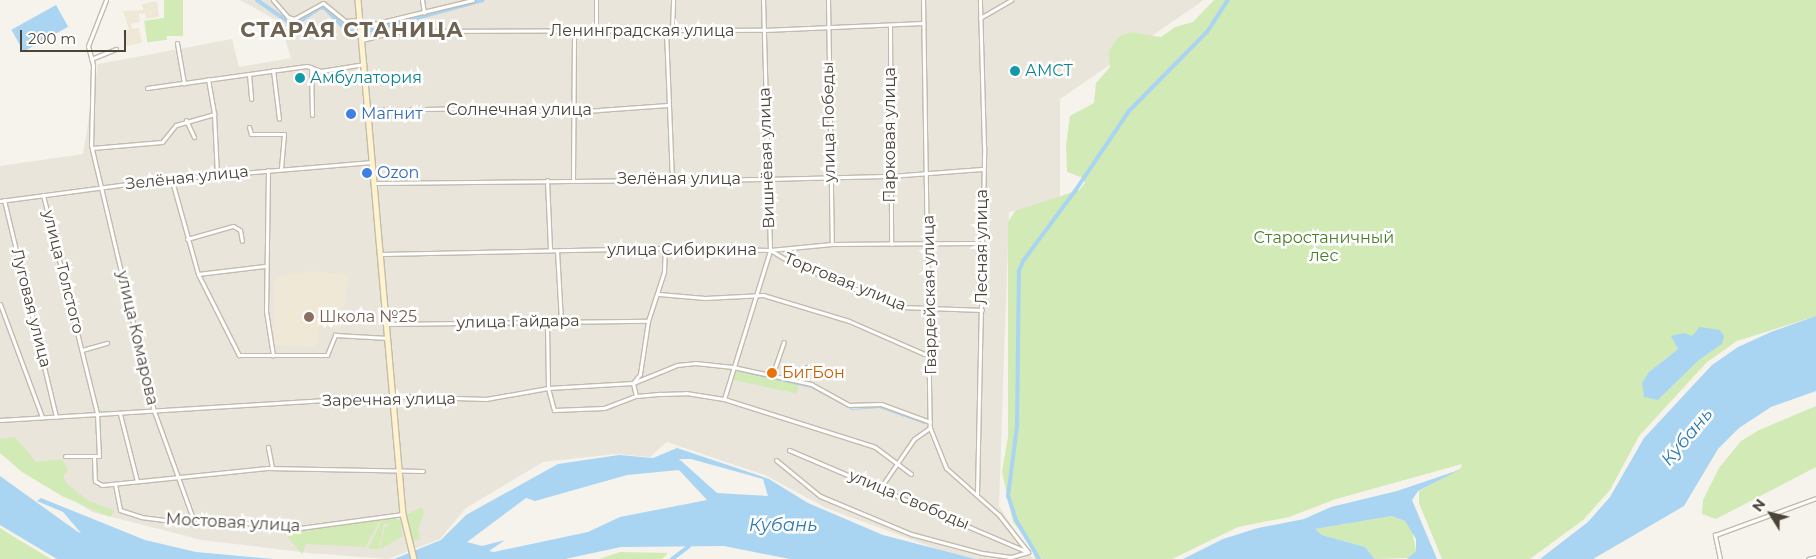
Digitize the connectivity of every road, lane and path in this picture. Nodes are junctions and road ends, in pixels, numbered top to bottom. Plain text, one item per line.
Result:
1 (106, 0) edge
2 (273, 0) edge
3 (358, 0) edge
4 (422, 0) edge
5 (473, 0) edge
6 (596, 0) edge
7 (673, 0) edge
8 (763, 0) edge
9 (828, 0) edge
10 (923, 0) edge
11 (980, 0) edge
12 (1011, 0) edge
13 (424, 14) junction
14 (979, 18) junction
15 (360, 20) junction
16 (923, 23) junction
17 (890, 26) junction
18 (361, 28) junction
19 (828, 29) junction
20 (764, 30) junction
21 (666, 31) junction
22 (672, 31) junction
23 (574, 32) junction
24 (596, 32) junction
25 (362, 39) junction
26 (177, 43) dead end
27 (116, 49) dead end
28 (91, 59) junction
29 (364, 64) junction
30 (311, 68) junction
31 (273, 70) junction
32 (250, 74) junction
33 (208, 79) junction
34 (184, 83) junction
35 (147, 88) dead end
36 (251, 99) dead end
37 (668, 105) junction
38 (369, 110) junction
39 (572, 112) junction
40 (214, 114) junction
41 (312, 115) dead end
42 (279, 119) dead end
43 (186, 120) junction
44 (249, 127) dead end
45 (194, 137) dead end
46 (92, 148) junction
47 (374, 162) junction
48 (281, 169) junction
49 (982, 169) junction
50 (268, 170) junction
51 (928, 173) junction
52 (217, 175) junction
53 (890, 176) junction
54 (830, 177) junction
55 (766, 179) junction
56 (547, 180) junction
57 (573, 180) junction
58 (672, 180) junction
59 (172, 181) junction
60 (376, 183) junction
61 (101, 188) junction
62 (43, 195) junction
63 (2, 200) edge
64 (187, 239) junction
65 (242, 242) dead end
66 (982, 243) junction
67 (832, 244) junction
68 (891, 244) junction
69 (928, 244) junction
70 (665, 248) junction
71 (550, 250) junction
72 (770, 250) junction
73 (557, 251) junction
74 (382, 254) junction
75 (265, 266) junction
76 (198, 274) junction
77 (659, 294) junction
78 (757, 296) junction
79 (0, 304) edge
80 (929, 310) junction
81 (982, 310) junction
82 (561, 321) junction
83 (648, 321) junction
84 (547, 322) junction
85 (388, 324) junction
86 (389, 338) junction
87 (784, 342) dead end
88 (107, 343) dead end
89 (82, 350) junction
90 (931, 354) junction
91 (273, 355) junction
92 (734, 367) junction
93 (806, 367) dead end
94 (772, 376) junction
95 (800, 381) junction
96 (633, 383) junction
97 (548, 388) junction
98 (395, 396) junction
99 (636, 396) junction
100 (724, 399) junction
101 (154, 411) junction
102 (97, 414) junction
103 (120, 414) junction
104 (42, 417) junction
105 (56, 417) junction
106 (0, 420) edge
107 (930, 422) junction
108 (930, 428) junction
109 (268, 447) dead end
110 (788, 450) dead end
111 (65, 456) dead end
112 (94, 456) junction
113 (776, 460) dead end
114 (897, 461) junction
115 (272, 468) junction
116 (422, 471) dead end
117 (401, 472) junction
118 (911, 474) dead end
119 (177, 477) junction
120 (138, 481) junction
121 (115, 484) junction
122 (881, 487) junction
123 (977, 494) junction
124 (1816, 498) edge
125 (403, 514) junction
126 (195, 524) junction
127 (1028, 552) junction
128 (1816, 557) edge
129 (414, 559) edge
130 (1720, 559) edge
131 (1808, 559) edge

1 - 28 street, улица Комарова
2 - 15 street
3 - 15 main road
4 - 13 street
5 - 13 street
6 - 24 street
7 - 22 street
8 - 20 street, Вишнёвая улица
9 - 19 street, улица Победы
10 - 16 street, Гвардейская улица
11 - 14 street, Лесная улица
12 - 14 street
13 - 18 street
14 - 49 street, Лесная улица
15 - 18 main road
16 - 17 street, Ленинградская улица
16 - 51 street, Гвардейская улица
17 - 19 street, Ленинградская улица
17 - 53 street, Парковая улица
18 - 25 main road
19 - 20 street, Ленинградская улица
19 - 54 street, улица Победы
20 - 22 street, Ленинградская улица
20 - 55 street, Вишнёвая улица
21 - 22 street, Ленинградская улица
21 - 24 street, Ленинградская улица
21 - 37 street
23 - 24 street, Ленинградская улица
23 - 25 street, Ленинградская улица
23 - 39 street
25 - 29 main road
26 - 34 street
27 - 28 street
28 - 46 street, улица Комарова
29 - 30 street
29 - 38 main road
30 - 31 street
30 - 41 street
31 - 32 street
31 - 42 street
32 - 33 street
32 - 36 street
33 - 34 street
33 - 40 street
34 - 35 street
37 - 39 street, Солнечная улица
37 - 58 street
38 - 39 street, Солнечная улица
38 - 47 main road
39 - 57 street
40 - 43 street
40 - 52 street
43 - 45 street
43 - 46 street
44 - 48 street
46 - 61 street, улица Комарова
47 - 48 street, Зелёная улица
47 - 60 main road
48 - 50 street, Зелёная улица
49 - 51 street, Зелёная улица
49 - 66 street, Лесная улица
50 - 52 street, Зелёная улица
50 - 75 street
51 - 53 street, Зелёная улица
51 - 69 street, Гвардейская улица
52 - 59 street, Зелёная улица
53 - 54 street, Зелёная улица
53 - 68 street, Парковая улица
54 - 55 street, Зелёная улица
54 - 67 street, улица Победы
55 - 58 street, Зелёная улица
55 - 72 street, Вишнёвая улица
56 - 57 street, Зелёная улица
56 - 60 street, Зелёная улица
56 - 71 street
57 - 58 street, Зелёная улица
59 - 61 street, Зелёная улица
59 - 64 street
60 - 74 main road
61 - 62 street, Зелёная улица
61 - 101 street, улица Комарова
62 - 63 street, Зелёная улица
62 - 89 street, улица Толстого
63 - 105 street, Луговая улица
64 - 65 street
64 - 76 street
66 - 69 street, улица Сибиркина
66 - 81 street, Лесная улица
67 - 68 street, улица Сибиркина
67 - 72 street, улица Сибиркина
68 - 69 street, улица Сибиркина
69 - 80 street, Гвардейская улица
70 - 72 street, улица Сибиркина
70 - 73 street, улица Сибиркина
70 - 77 street
71 - 73 street, улица Сибиркина
71 - 74 street, улица Сибиркина
72 - 78 street, Вишнёвая улица
72 - 80 street, Торговая улица
73 - 82 street
74 - 85 main road
75 - 76 street
75 - 91 street
76 - 91 street
77 - 78 street
77 - 83 street
78 - 90 street
78 - 92 street, Вишнёвая улица
79 - 104 street
80 - 81 street, Торговая улица
80 - 90 street, Гвардейская улица
81 - 123 street, Лесная улица
82 - 83 street, улица Гайдара
82 - 84 street, улица Гайдара
83 - 96 street
84 - 85 street, улица Гайдара
84 - 97 street
85 - 86 main road
86 - 91 street
86 - 98 main road
87 - 94 street
88 - 89 street, улица Толстого
89 - 102 street, улица Толстого
90 - 107 street, Гвардейская улица
92 - 94 street, Заречная улица
92 - 96 street, Заречная улица
92 - 100 street, Вишнёвая улица
93 - 95 street
94 - 95 street, Заречная улица
95 - 107 street, Заречная улица
96 - 97 street, Заречная улица
96 - 99 street
97 - 98 street, Заречная улица
97 - 99 street
98 - 101 street, Заречная улица
98 - 117 main road
99 - 100 street
100 - 114 street
101 - 103 street, Заречная улица
101 - 119 street, улица Комарова
102 - 103 street, Заречная улица
102 - 105 street, Заречная улица
102 - 112 street, улица Толстого
103 - 120 street
104 - 105 street, Заречная улица
104 - 106 street, Заречная улица
107 - 108 street, Гвардейская улица
108 - 114 street
108 - 123 street, Гвардейская улица
109 - 115 street
110 - 122 street, улица Свободы
111 - 112 street
112 - 121 street
113 - 127 street
114 - 118 street
114 - 122 street
115 - 117 street
115 - 119 street
116 - 117 street
117 - 125 main road
119 - 120 street
119 - 126 street, улица Комарова
120 - 121 street
121 - 126 street, Мостовая улица
122 - 127 street, улица Свободы
123 - 127 street, Гвардейская улица
124 - 130 street
125 - 126 street, Мостовая улица
125 - 129 main road
128 - 131 street

